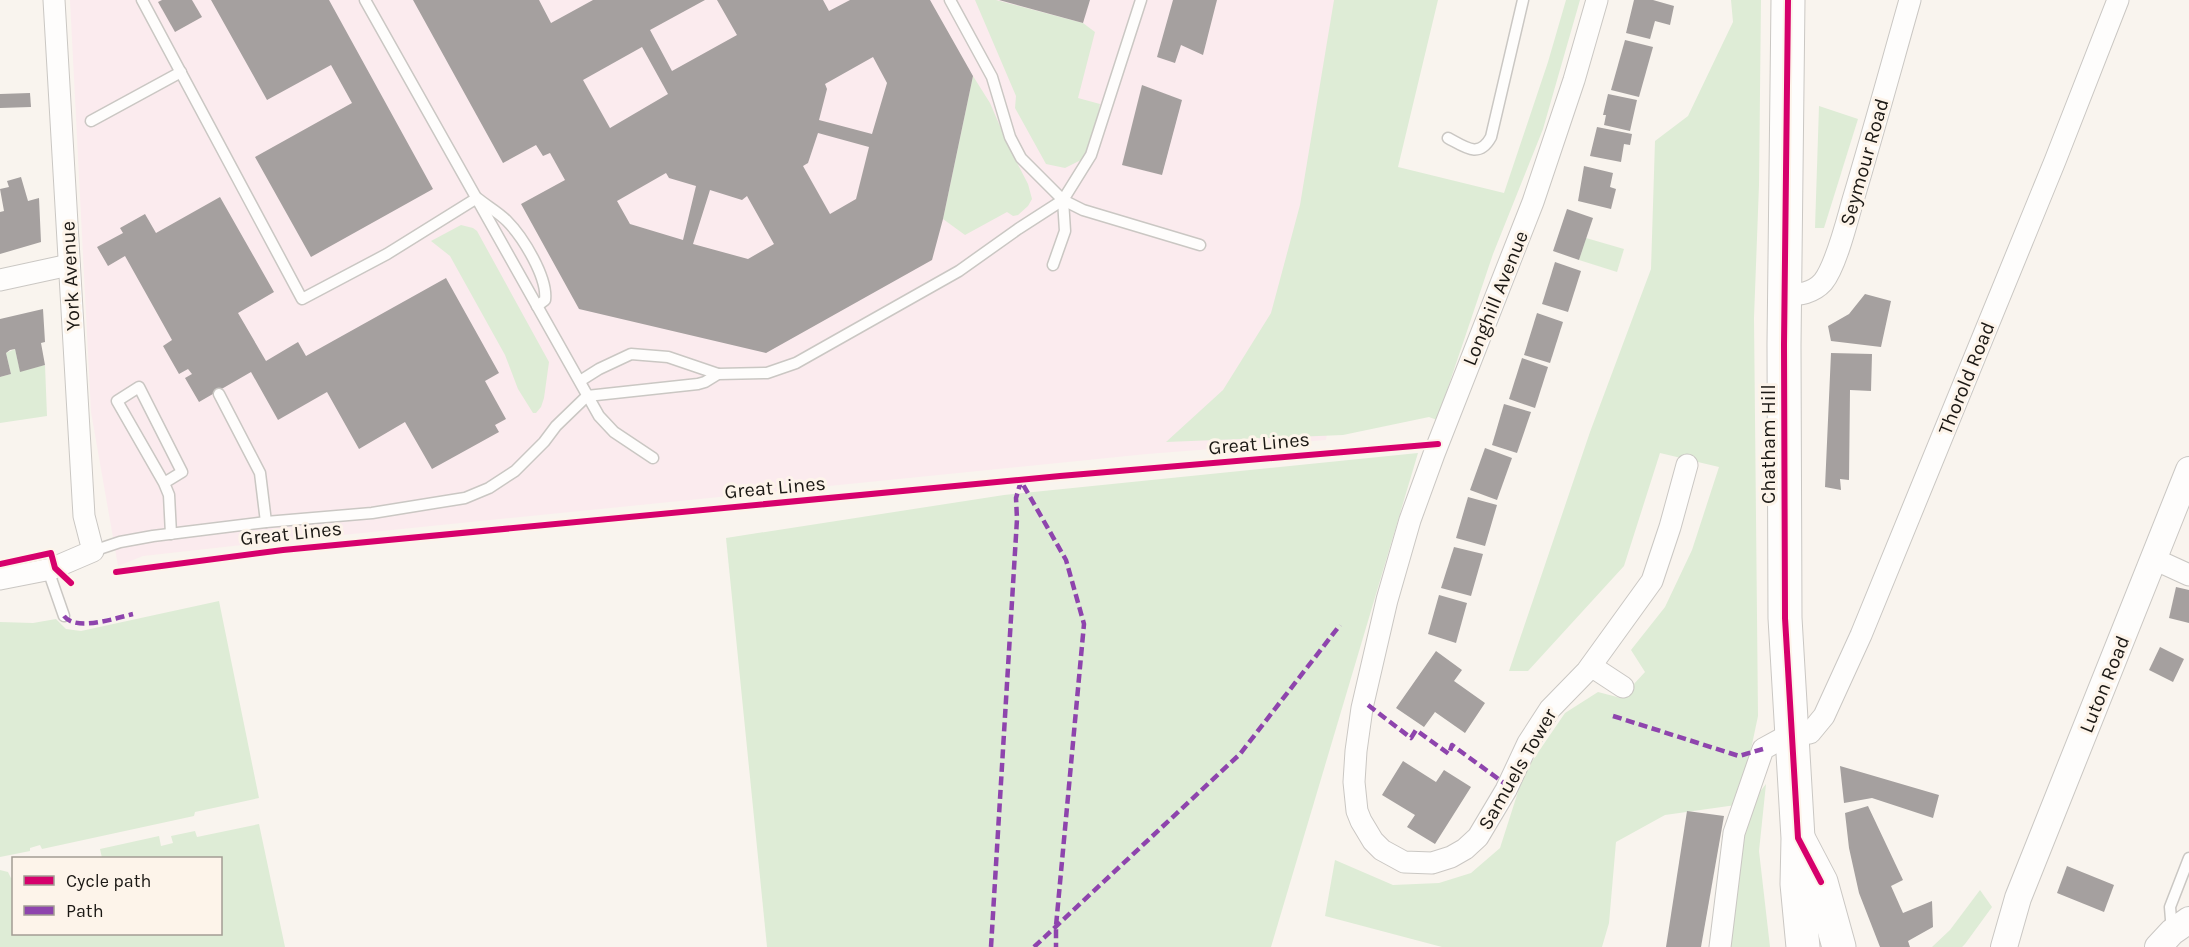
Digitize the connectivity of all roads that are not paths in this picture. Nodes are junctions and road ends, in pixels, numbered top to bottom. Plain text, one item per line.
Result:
1 (54, 0) edge
2 (142, 0) edge
3 (365, 0) edge
4 (950, 0) edge
5 (1141, 0) edge
6 (1523, 0) edge
7 (1597, 0) edge
8 (1788, 0) edge
9 (1910, 0) edge
10 (2118, 0) edge
11 (181, 72) junction
12 (91, 121) dead end
13 (1448, 138) dead end
14 (477, 198) junction
15 (1063, 200) junction
16 (1200, 245) dead end
17 (69, 265) junction
18 (1053, 265) dead end
19 (0, 280) edge
20 (1785, 296) junction
21 (537, 306) junction
22 (718, 374) junction
23 (580, 381) junction
24 (219, 394) dead end
25 (587, 396) junction
26 (653, 458) dead end
27 (1688, 465) dead end
28 (2189, 470) edge
29 (164, 483) junction
30 (266, 522) junction
31 (171, 534) junction
32 (93, 551) junction
33 (2154, 559) junction
34 (48, 570) junction
35 (2189, 575) edge
36 (0, 579) edge
37 (1388, 594) joint
38 (64, 616) dead end
39 (1591, 666) junction
40 (1623, 687) dead end
41 (1792, 734) junction
42 (1798, 838) junction
43 (2189, 858) edge
44 (2018, 898) junction
45 (2173, 933) edge
46 (1720, 947) edge
47 (1803, 947) edge
48 (1839, 947) edge
49 (1984, 947) edge
50 (2004, 947) edge

1 - 17 street, York Avenue
2 - 11 lane
3 - 14 lane
4 - 15 lane
5 - 15 lane
6 - 13 lane
7 - 37 street, Longhill Avenue
8 - 20 main road, Chatham Hill
9 - 20 street, Seymour Road
10 - 41 street, Thorold Road
11 - 12 lane
11 - 14 lane
14 - 21 lane
14 - 21 lane
15 - 16 lane
15 - 18 lane
15 - 22 lane
17 - 19 street
17 - 32 street, York Avenue
20 - 41 main road, Chatham Hill
21 - 23 lane
22 - 23 lane
22 - 25 lane
23 - 25 lane
24 - 30 lane
25 - 26 lane
25 - 30 lane
27 - 39 street, Samuels Tower
28 - 33 street, Luton Road
29 - 29 lane
29 - 31 lane
30 - 31 lane
31 - 32 lane
32 - 34 street
33 - 35 street
33 - 44 street, Luton Road
34 - 36 street
34 - 38 lane
37 - 39 street, Samuels Tower
39 - 40 street
41 - 42 main road, Chatham Hill
41 - 46 street, Thorold Road
42 - 47 main road, Chatham Hill
42 - 48 main road, Chatham Hill
43 - 45 lane
44 - 49 street, Luton Road
44 - 50 street, Luton Road

